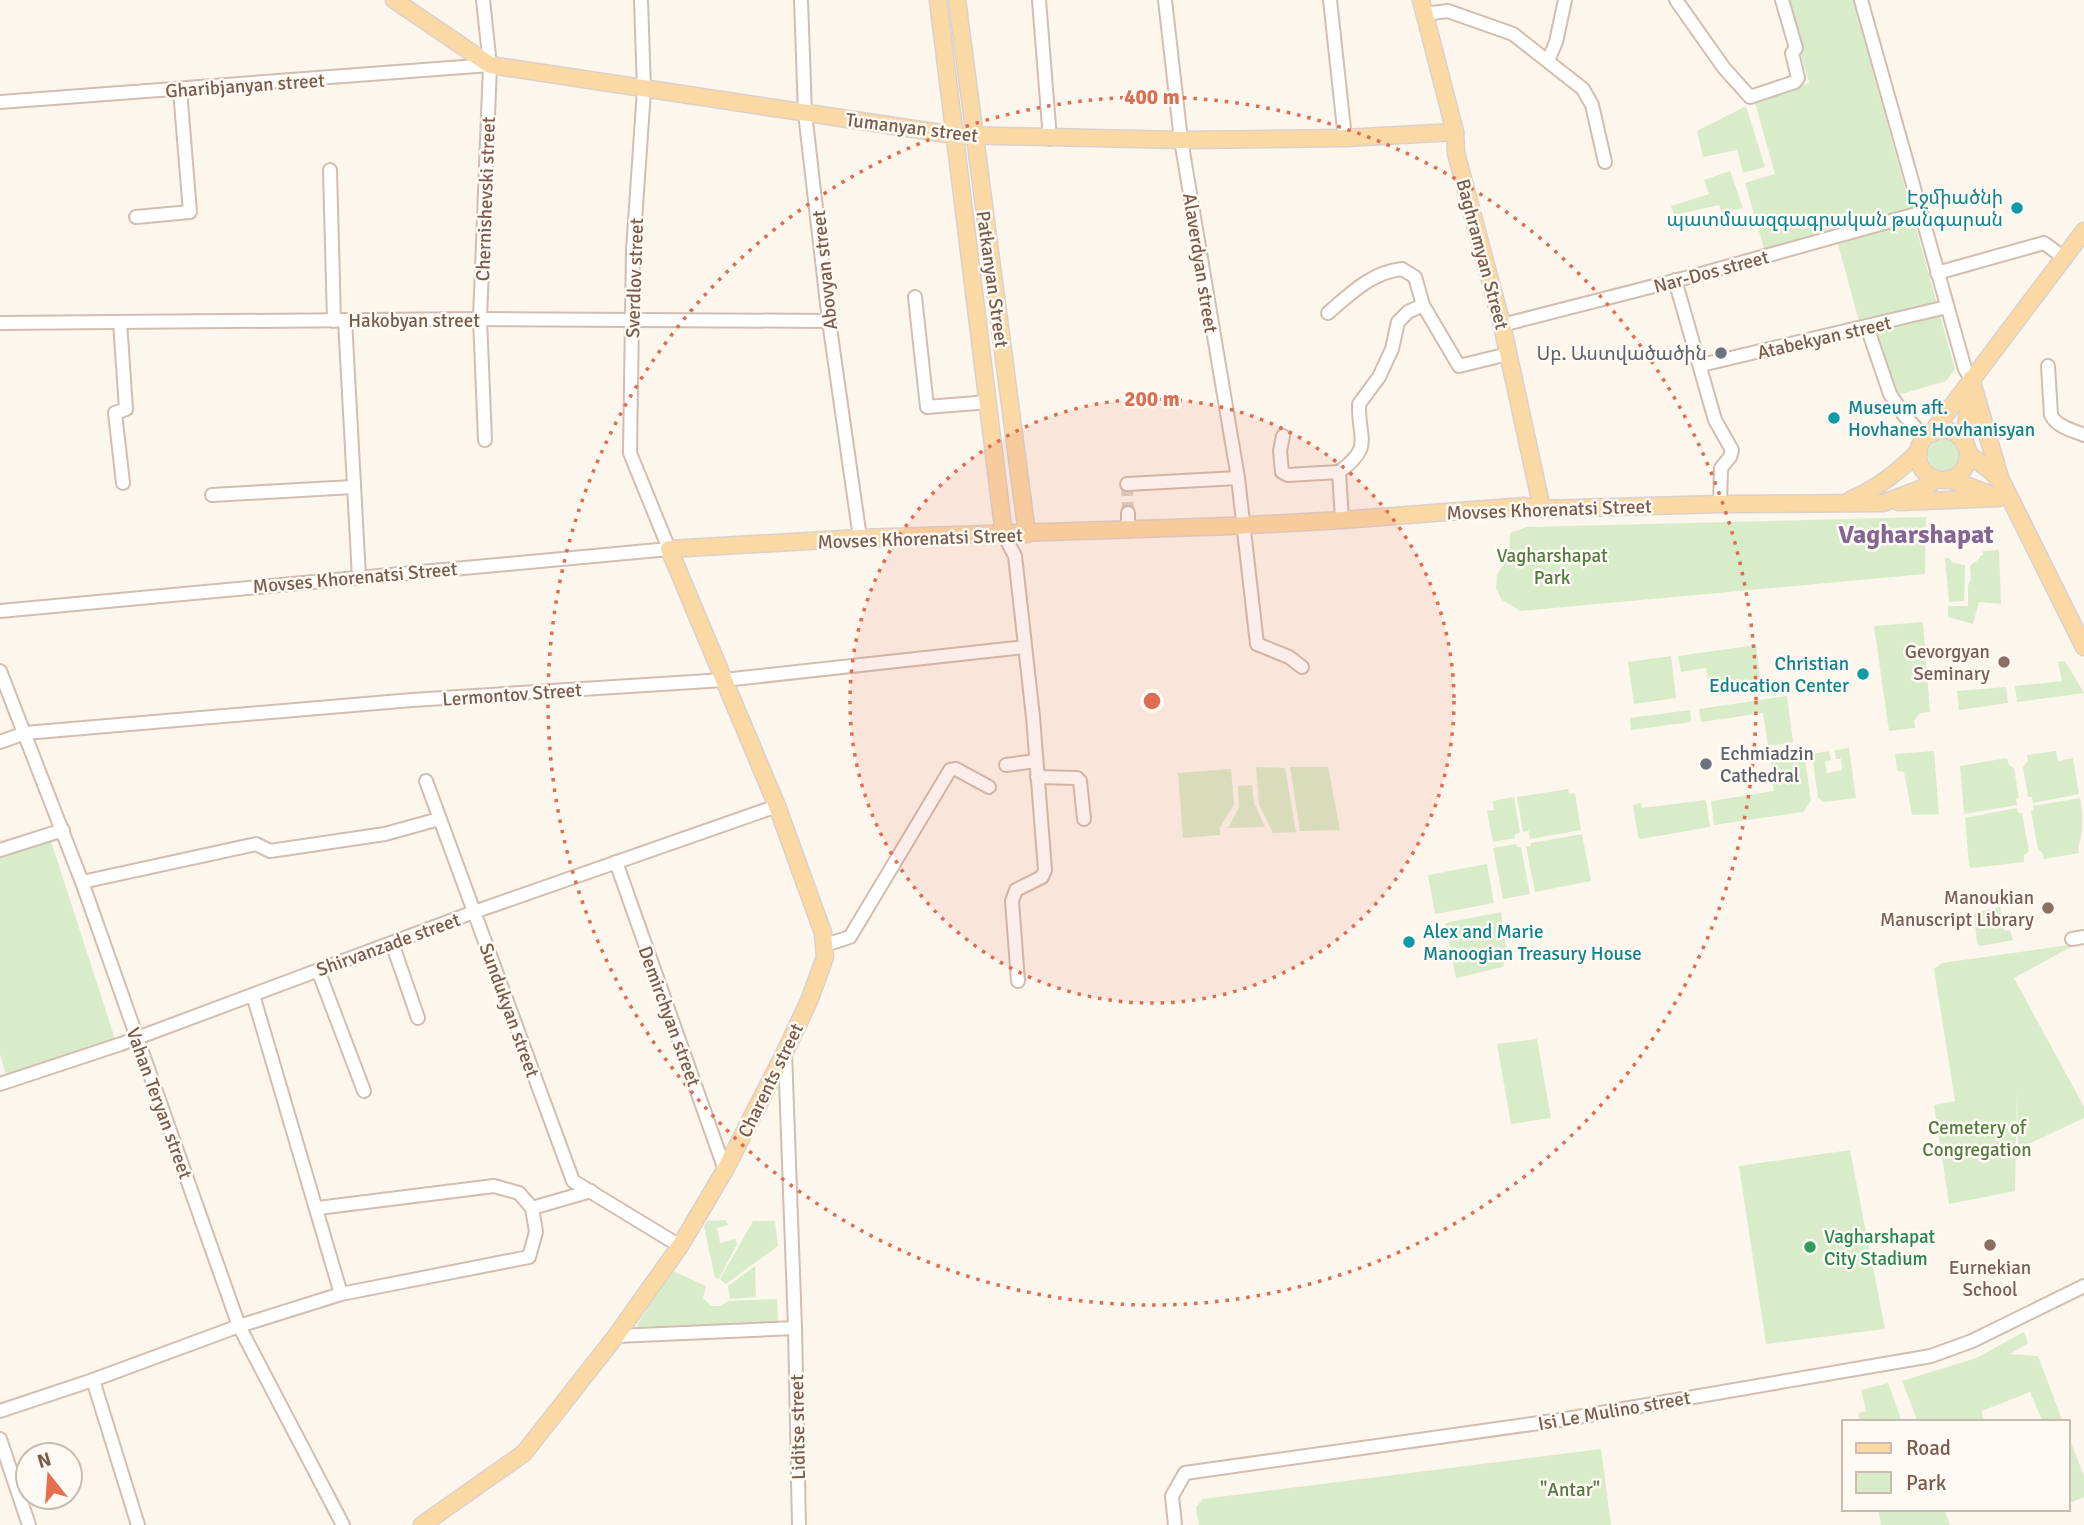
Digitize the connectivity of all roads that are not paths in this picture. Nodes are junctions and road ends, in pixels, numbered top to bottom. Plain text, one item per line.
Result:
1 (394, 0) edge
2 (483, 0) edge
3 (642, 0) edge
4 (801, 0) edge
5 (938, 0) edge
6 (957, 0) edge
7 (1039, 0) edge
8 (1165, 0) edge
9 (1331, 0) edge
10 (1565, 0) edge
11 (1676, 0) edge
12 (1782, 0) edge
13 (1861, 0) edge
14 (1451, 5) edge
15 (1422, 7) edge
16 (1548, 61) junction
17 (489, 65) junction
18 (180, 90) junction
19 (644, 90) junction
20 (0, 102) edge
21 (805, 113) junction
22 (1455, 132) junction
23 (954, 135) junction
24 (975, 136) junction
25 (1345, 138) junction
26 (1049, 139) junction
27 (1181, 140) junction
28 (1605, 162) dead end
29 (330, 170) dead end
30 (1920, 213) junction
31 (136, 217) dead end
32 (2084, 232) edge
33 (2063, 257) junction
34 (1937, 273) junction
35 (1675, 280) junction
36 (915, 297) dead end
37 (1423, 306) junction
38 (1947, 307) junction
39 (1328, 313) dead end
40 (480, 319) junction
41 (340, 320) junction
42 (633, 321) junction
43 (829, 321) junction
44 (120, 322) junction
45 (0, 323) edge
46 (1502, 325) junction
47 (1867, 327) junction
48 (1508, 354) junction
49 (1701, 365) junction
50 (2048, 366) dead end
51 (1971, 379) junction
52 (989, 402) junction
53 (2084, 433) edge
54 (1283, 436) dead end
55 (485, 440) dead end
56 (1925, 441) junction
57 (1966, 448) junction
58 (1339, 472) junction
59 (1238, 478) junction
60 (1942, 479) junction
61 (123, 483) dead end
62 (1127, 484) dead end
63 (353, 487) junction
64 (2001, 491) junction
65 (212, 495) dead end
66 (1842, 503) junction
67 (1883, 503) junction
68 (1720, 504) junction
69 (1542, 509) junction
70 (1128, 513) tunnel mouth
71 (1342, 520) junction
72 (1245, 526) junction
73 (1128, 531) junction
74 (1027, 534) junction
75 (1004, 535) junction
76 (860, 538) junction
77 (669, 549) junction
78 (1015, 556) junction
79 (359, 577) junction
80 (0, 611) edge
81 (1025, 647) junction
82 (2084, 647) edge
83 (1302, 667) dead end
84 (0, 671) edge
85 (724, 680) junction
86 (25, 733) junction
87 (0, 742) edge
88 (1036, 761) junction
89 (1006, 765) dead end
90 (1037, 777) junction
91 (426, 781) dead end
92 (989, 787) dead end
93 (777, 806) junction
94 (439, 819) junction
95 (1084, 819) dead end
96 (63, 830) junction
97 (0, 850) edge
98 (616, 862) junction
99 (82, 882) junction
100 (474, 912) junction
101 (392, 943) junction
102 (825, 945) junction
103 (318, 971) junction
104 (1018, 981) dead end
105 (253, 995) junction
106 (418, 1018) dead end
107 (137, 1037) junction
108 (785, 1052) junction
109 (0, 1084) edge
110 (364, 1091) dead end
111 (725, 1170) junction
112 (591, 1191) junction
113 (318, 1208) junction
114 (532, 1208) junction
115 (680, 1246) junction
116 (2084, 1286) edge
117 (341, 1294) junction
118 (239, 1326) junction
119 (795, 1328) junction
120 (616, 1336) junction
121 (93, 1380) junction
122 (0, 1411) edge
123 (0, 1439) edge
124 (29, 1525) edge
125 (138, 1525) edge
126 (343, 1525) edge
127 (422, 1525) edge
128 (799, 1525) edge
129 (1175, 1525) edge

1 - 17 main road, Tumanyan street
2 - 17 street, Chernishevski street
3 - 19 street, Sverdlov street
4 - 21 street, Abovyan street
5 - 23 main road, Patkanyan Street
6 - 24 main road, Patkanyan Street
7 - 26 street
8 - 27 street, Alaverdyan street
9 - 25 street
10 - 16 street
11 - 12 street
13 - 30 street
14 - 15 street
14 - 16 street
15 - 22 main road, Baghramyan Street
16 - 28 street
17 - 18 street, Gharibjanyan street
17 - 19 main road, Tumanyan street
17 - 40 street, Chernishevski street
18 - 20 street, Gharibjanyan street
18 - 31 street
19 - 21 main road, Tumanyan street
19 - 42 street, Sverdlov street
21 - 23 main road, Tumanyan street
21 - 43 street, Abovyan street
22 - 25 main road, Tumanyan street
22 - 46 main road, Baghramyan Street
23 - 24 main road, Tumanyan street
23 - 52 main road, Patkanyan Street
24 - 26 main road, Tumanyan street
24 - 74 main road, Patkanyan Street
25 - 27 main road, Tumanyan street
26 - 27 main road, Tumanyan street
27 - 59 street, Alaverdyan street
29 - 41 street
30 - 34 street
30 - 35 street, Nar-Dos street
32 - 33 main road, Movses Khorenatsi Street
33 - 34 street
33 - 51 main road, Movses Khorenatsi Street
34 - 38 street
35 - 46 street, Nar-Dos street
35 - 49 street
36 - 52 street
37 - 39 street
37 - 48 street
37 - 58 street
38 - 47 street, Atabekyan street
38 - 51 street
40 - 41 street, Hakobyan street
40 - 42 street, Hakobyan street
40 - 55 street, Chernishevski street
41 - 44 street, Hakobyan street
41 - 63 street
42 - 43 street, Hakobyan street
42 - 77 street, Sverdlov street
43 - 76 street, Abovyan street
44 - 45 street, Hakobyan street
44 - 61 street
46 - 48 main road, Baghramyan Street
47 - 49 street, Atabekyan street
47 - 56 street
48 - 69 main road, Baghramyan Street
49 - 68 street
50 - 53 street
51 - 56 main road, Movses Khorenatsi Street
51 - 57 main road
51 - 64 main road
52 - 75 main road, Patkanyan Street
54 - 58 street
56 - 57 main road
56 - 60 main road
56 - 66 main road, Movses Khorenatsi Street
57 - 60 main road
57 - 64 main road
58 - 71 street
59 - 62 street
59 - 72 street, Alaverdyan street
60 - 64 main road
60 - 67 main road, Movses Khorenatsi Street
63 - 65 street
63 - 79 street
64 - 67 main road
64 - 82 main road
66 - 67 main road, Movses Khorenatsi Street
66 - 68 main road, Movses Khorenatsi Street
68 - 69 main road, Movses Khorenatsi Street
69 - 71 main road, Movses Khorenatsi Street
70 - 73 street
71 - 72 main road, Movses Khorenatsi Street
72 - 73 main road, Movses Khorenatsi Street
72 - 83 street, Alaverdyan street
73 - 74 main road, Movses Khorenatsi Street
74 - 75 main road, Movses Khorenatsi Street
74 - 78 street
75 - 76 main road, Movses Khorenatsi Street
75 - 78 street, Patkanyan Street
76 - 77 main road, Movses Khorenatsi Street
77 - 79 street, Movses Khorenatsi Street
77 - 85 main road
78 - 81 street, Patkanyan Street
79 - 80 street, Movses Khorenatsi Street
81 - 85 street, Lermontov Street
81 - 88 street, Patkanyan Street
84 - 86 street, Vahan Teryan street
85 - 86 street, Lermontov Street
85 - 93 main road
86 - 87 street, Lermontov Street
86 - 96 street, Vahan Teryan street
88 - 89 street
88 - 90 street, Patkanyan Street
90 - 95 street
90 - 104 street, Patkanyan Street
91 - 94 street, Sundukyan street
92 - 102 street
93 - 98 street, Shirvanzade street
93 - 102 main road
94 - 99 street
94 - 100 street, Sundukyan street
96 - 97 street
96 - 99 street, Vahan Teryan street
98 - 100 street, Shirvanzade street
98 - 111 street, Demirchyan street
99 - 107 street, Vahan Teryan street
100 - 101 street, Shirvanzade street
100 - 112 street, Sundukyan street
101 - 103 street, Shirvanzade street
101 - 106 street
102 - 108 main road, Charents street
103 - 105 street, Shirvanzade street
103 - 110 street
105 - 107 street, Shirvanzade street
105 - 113 street
107 - 109 street, Shirvanzade street
107 - 118 street, Vahan Teryan street
108 - 111 main road, Charents street
108 - 119 street, Liditse street
111 - 115 main road, Charents street
112 - 114 street
112 - 115 street, Sundukyan street
113 - 114 street
113 - 117 street
114 - 117 street
115 - 120 main road, Charents street
116 - 129 street, Isi Le Mulino street
117 - 118 street
118 - 121 street
118 - 126 street, Vahan Teryan street
119 - 120 street
119 - 128 street, Liditse street
120 - 127 main road, Charents street
121 - 122 street
121 - 125 street
123 - 124 street

